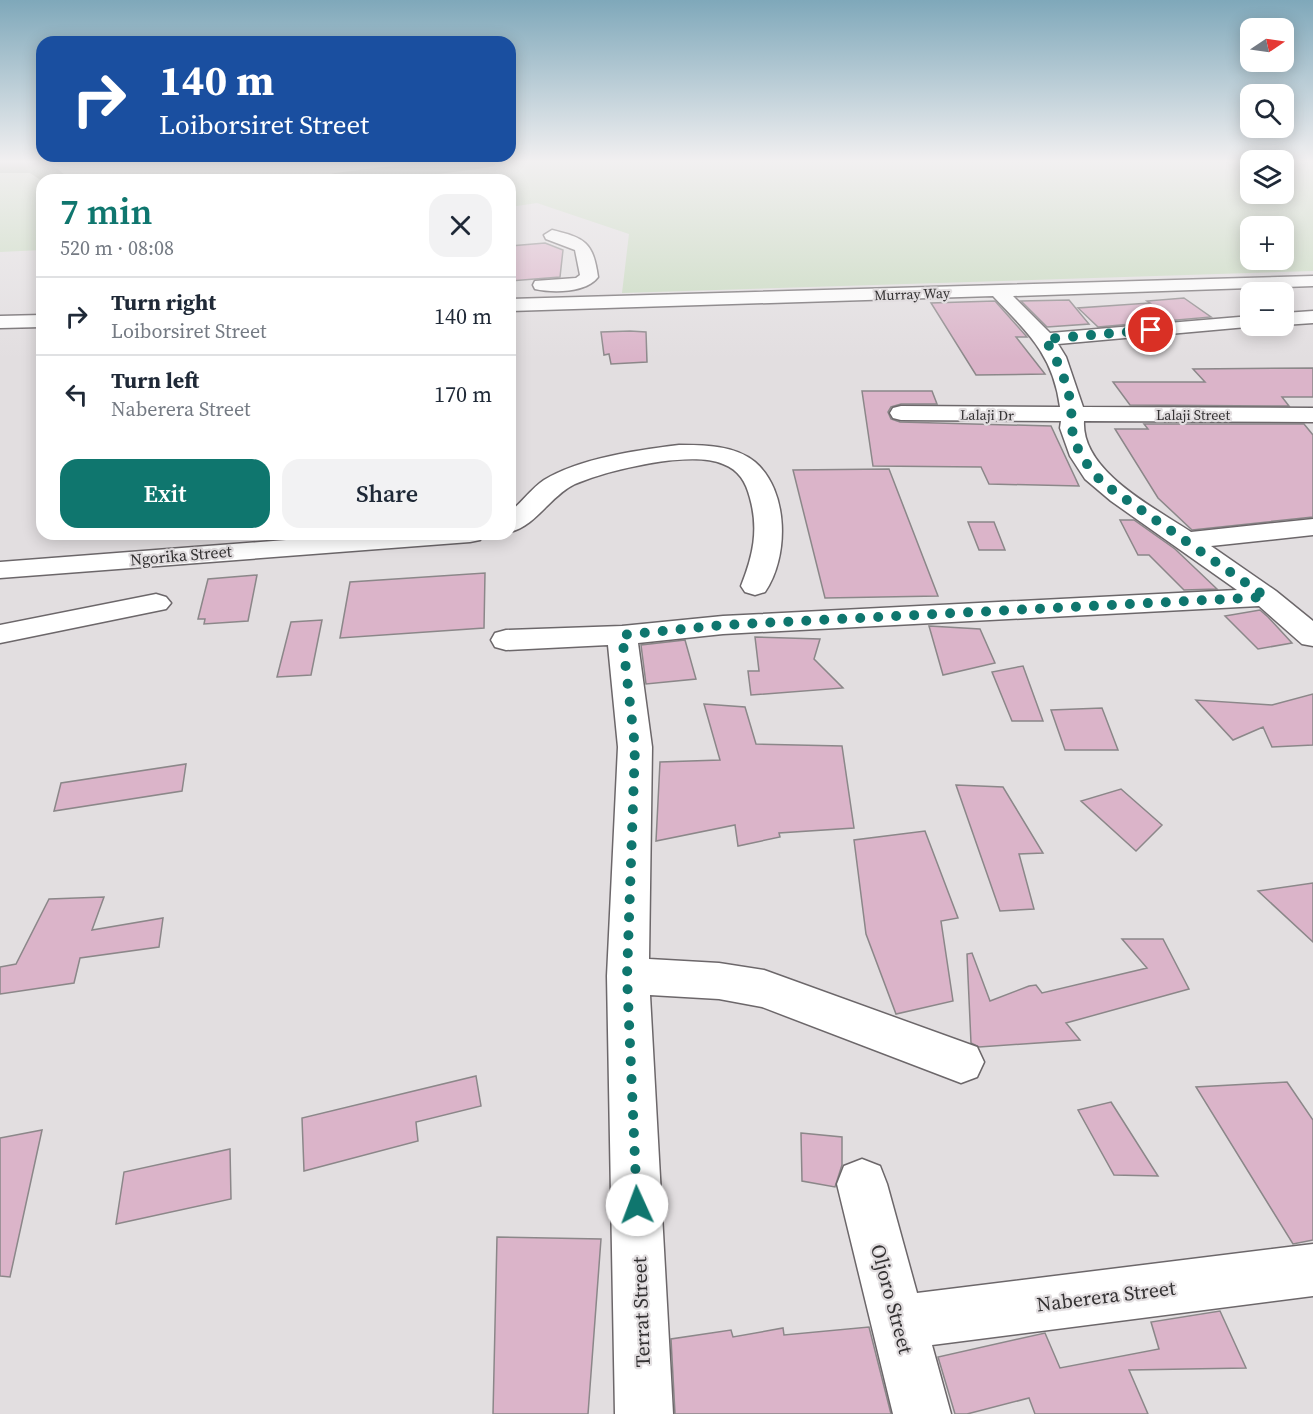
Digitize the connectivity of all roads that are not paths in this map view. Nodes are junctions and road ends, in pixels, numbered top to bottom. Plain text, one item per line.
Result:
1 (552, 235) dead end
2 (1313, 281) edge
3 (520, 286) dead end
4 (999, 292) junction
5 (516, 305) edge
6 (1313, 317) edge
7 (1294, 318) edge
8 (36, 321) edge
9 (0, 322) edge
10 (1240, 323) edge
11 (1045, 339) junction
12 (901, 414) dead end
13 (1313, 415) edge
14 (1073, 416) junction
15 (516, 521) edge
16 (1313, 527) edge
17 (392, 540) edge
18 (1187, 541) junction
19 (0, 570) edge
20 (755, 586) dead end
21 (1266, 597) junction
22 (156, 603) dead end
23 (0, 634) edge
24 (622, 635) junction
25 (1313, 637) edge
26 (506, 640) dead end
27 (627, 976) junction
28 (961, 1062) dead end
29 (862, 1184) dead end
30 (1313, 1270) edge
31 (899, 1322) junction
32 (644, 1414) edge
33 (922, 1414) edge

1 - 3 street
2 - 4 street, Murray Way
4 - 5 street, Murray Way
4 - 11 street
6 - 7 street
8 - 9 street
10 - 11 street
11 - 14 street
12 - 14 street, Lalaji Dr
13 - 14 street, Lalaji Street
14 - 18 street
15 - 20 street
16 - 18 street
17 - 19 street, Ngorika Street
18 - 21 street
21 - 24 street
21 - 25 street
22 - 23 street
24 - 26 street
24 - 27 street, Terrat Street
27 - 28 street
27 - 32 street, Terrat Street
29 - 31 street, Oljoro Street
30 - 31 street, Naberera Street
31 - 33 street, Oljoro Street

